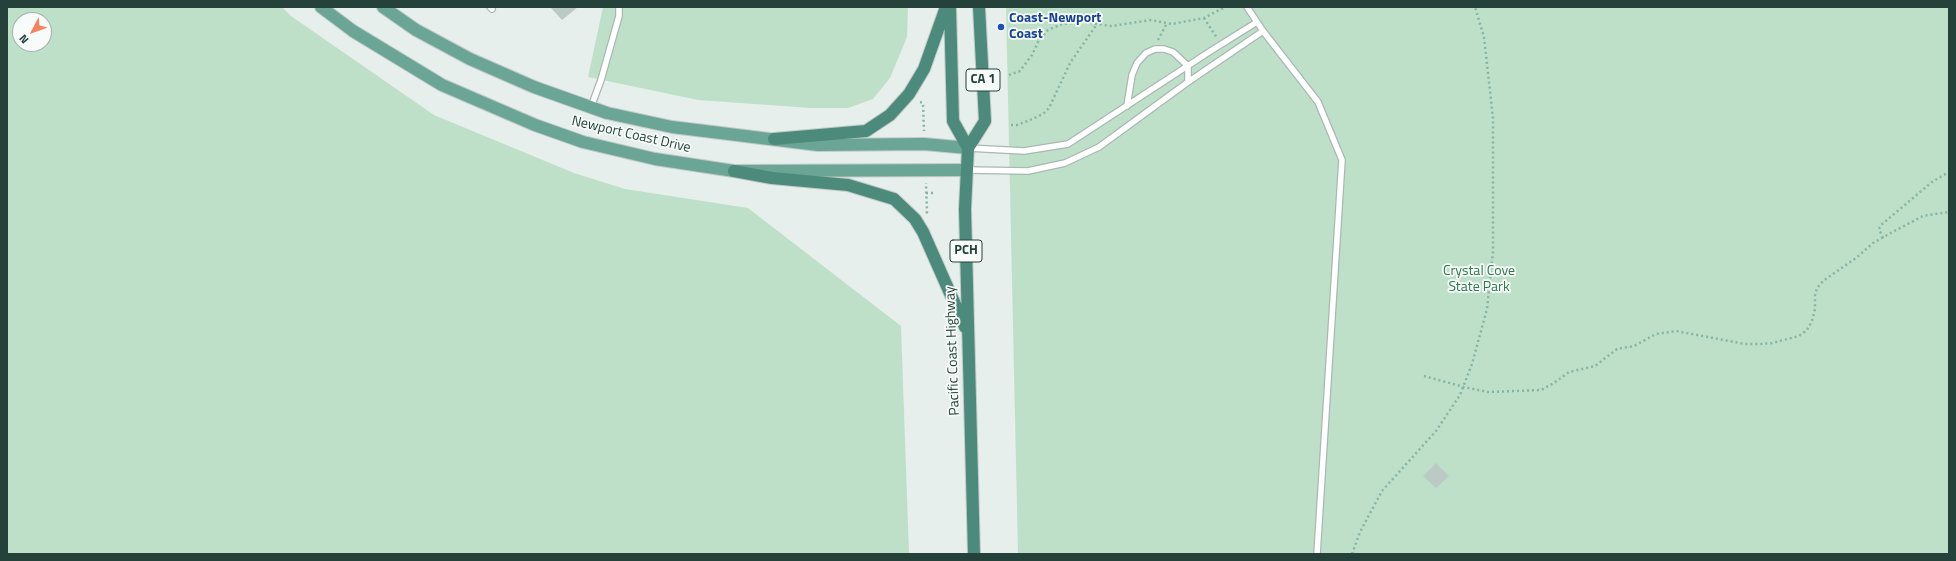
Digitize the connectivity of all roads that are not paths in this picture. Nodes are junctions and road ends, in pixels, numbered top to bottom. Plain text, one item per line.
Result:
1 (321, 7) edge
2 (383, 7) edge
3 (620, 7) edge
4 (946, 7) edge
5 (950, 7) edge
6 (979, 7) edge
7 (1247, 7) edge
8 (1258, 22) junction
9 (1263, 31) junction
10 (1188, 66) junction
11 (1188, 82) junction
12 (1127, 106) junction
13 (591, 107) junction
14 (774, 139) junction
15 (968, 148) junction
16 (966, 170) junction
17 (734, 171) junction
18 (967, 332) junction
19 (974, 554) edge
20 (1317, 554) edge

1 - 17 main road, Newport Coast Drive
2 - 13 main road, Newport Coast Drive
3 - 13 lane
4 - 14 highway
5 - 15 highway, CA 1
6 - 15 highway, Pacific Coast Highway / CA 1
7 - 8 lane
8 - 9 lane
8 - 10 lane
9 - 11 lane
9 - 20 lane
10 - 11 lane
10 - 12 lane
10 - 12 lane
11 - 16 lane
12 - 15 lane
13 - 14 main road, Newport Coast Drive
14 - 15 main road, Newport Coast Drive
15 - 16 highway, Pacific Coast Highway / CA 1
16 - 17 main road, Newport Coast Drive
16 - 18 highway, Pacific Coast Highway / PCH
17 - 18 highway
18 - 19 highway, Pacific Coast Highway / PCH

